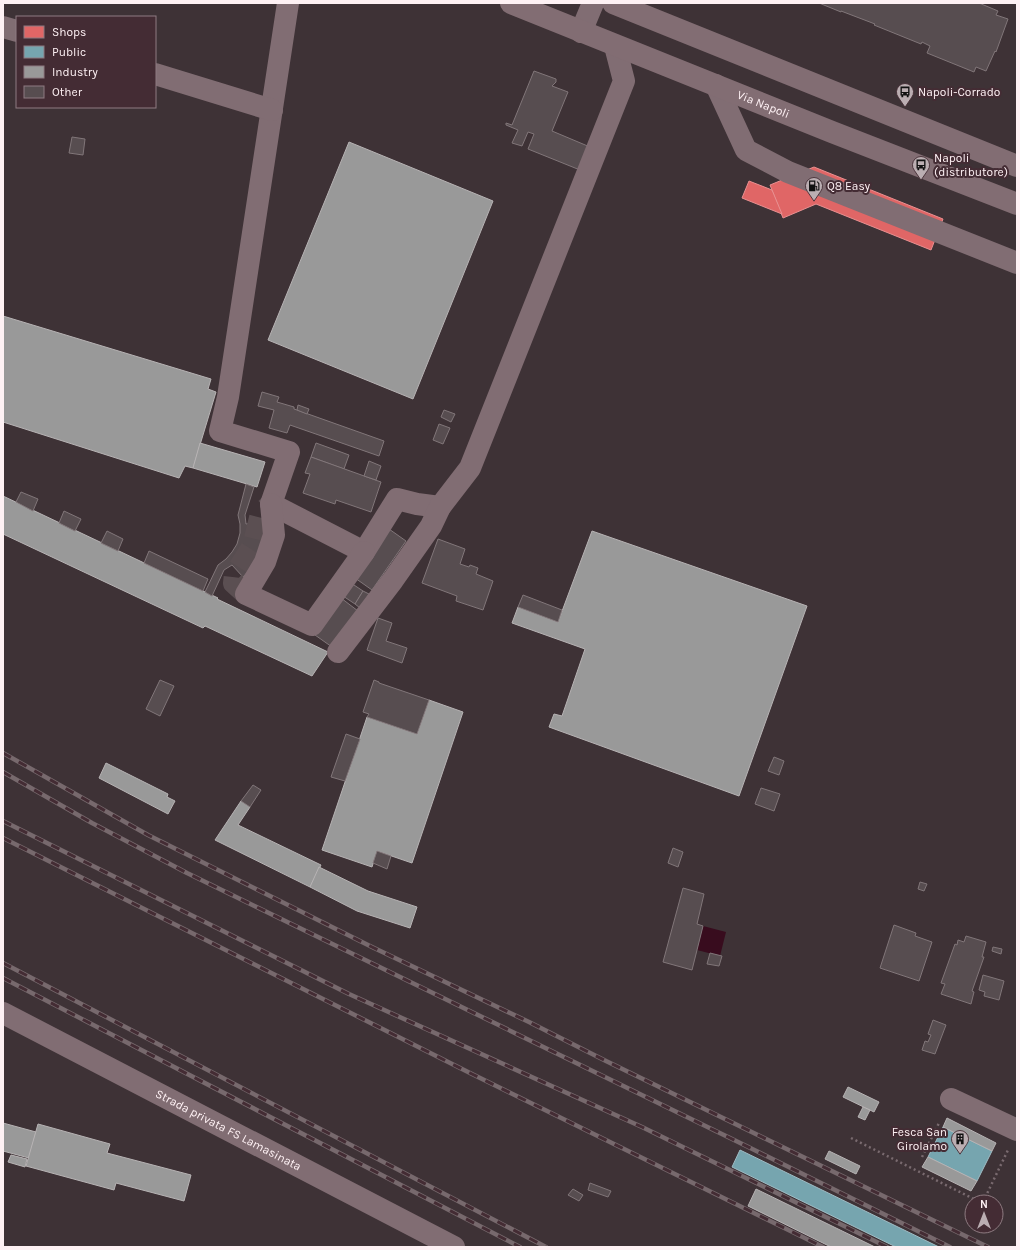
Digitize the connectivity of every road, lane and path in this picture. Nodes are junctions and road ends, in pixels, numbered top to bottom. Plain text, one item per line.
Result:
1 (288, 3) edge
2 (511, 3) edge
3 (593, 3) edge
4 (613, 3) edge
5 (3, 27) edge
6 (16, 31) edge
7 (581, 32) junction
8 (615, 46) junction
9 (156, 74) edge
10 (716, 85) junction
11 (272, 110) junction
12 (1017, 166) edge
13 (1017, 204) edge
14 (1017, 263) edge
15 (271, 504) junction
16 (440, 507) junction
17 (364, 552) junction
18 (338, 652) dead end
19 (3, 1013) edge
20 (950, 1099) dead end
21 (938, 1123) dead end
22 (1017, 1130) edge
23 (851, 1138) dead end
24 (1005, 1156) dead end
25 (922, 1157) dead end
26 (964, 1194) edge
27 (987, 1194) edge
28 (454, 1247) edge

1 - 11 street
2 - 7 main road, Via Napoli
3 - 7 street
4 - 12 main road
5 - 6 street
7 - 8 main road, Via Napoli
8 - 10 main road, Via Napoli
8 - 16 street
9 - 11 street
10 - 13 main road, Via Napoli
10 - 14 street
11 - 15 street
15 - 17 street
15 - 17 street
16 - 17 street
16 - 18 street
19 - 28 street, Strada privata FS Lamasinata
20 - 22 street
21 - 25 path
23 - 26 path
24 - 27 path

